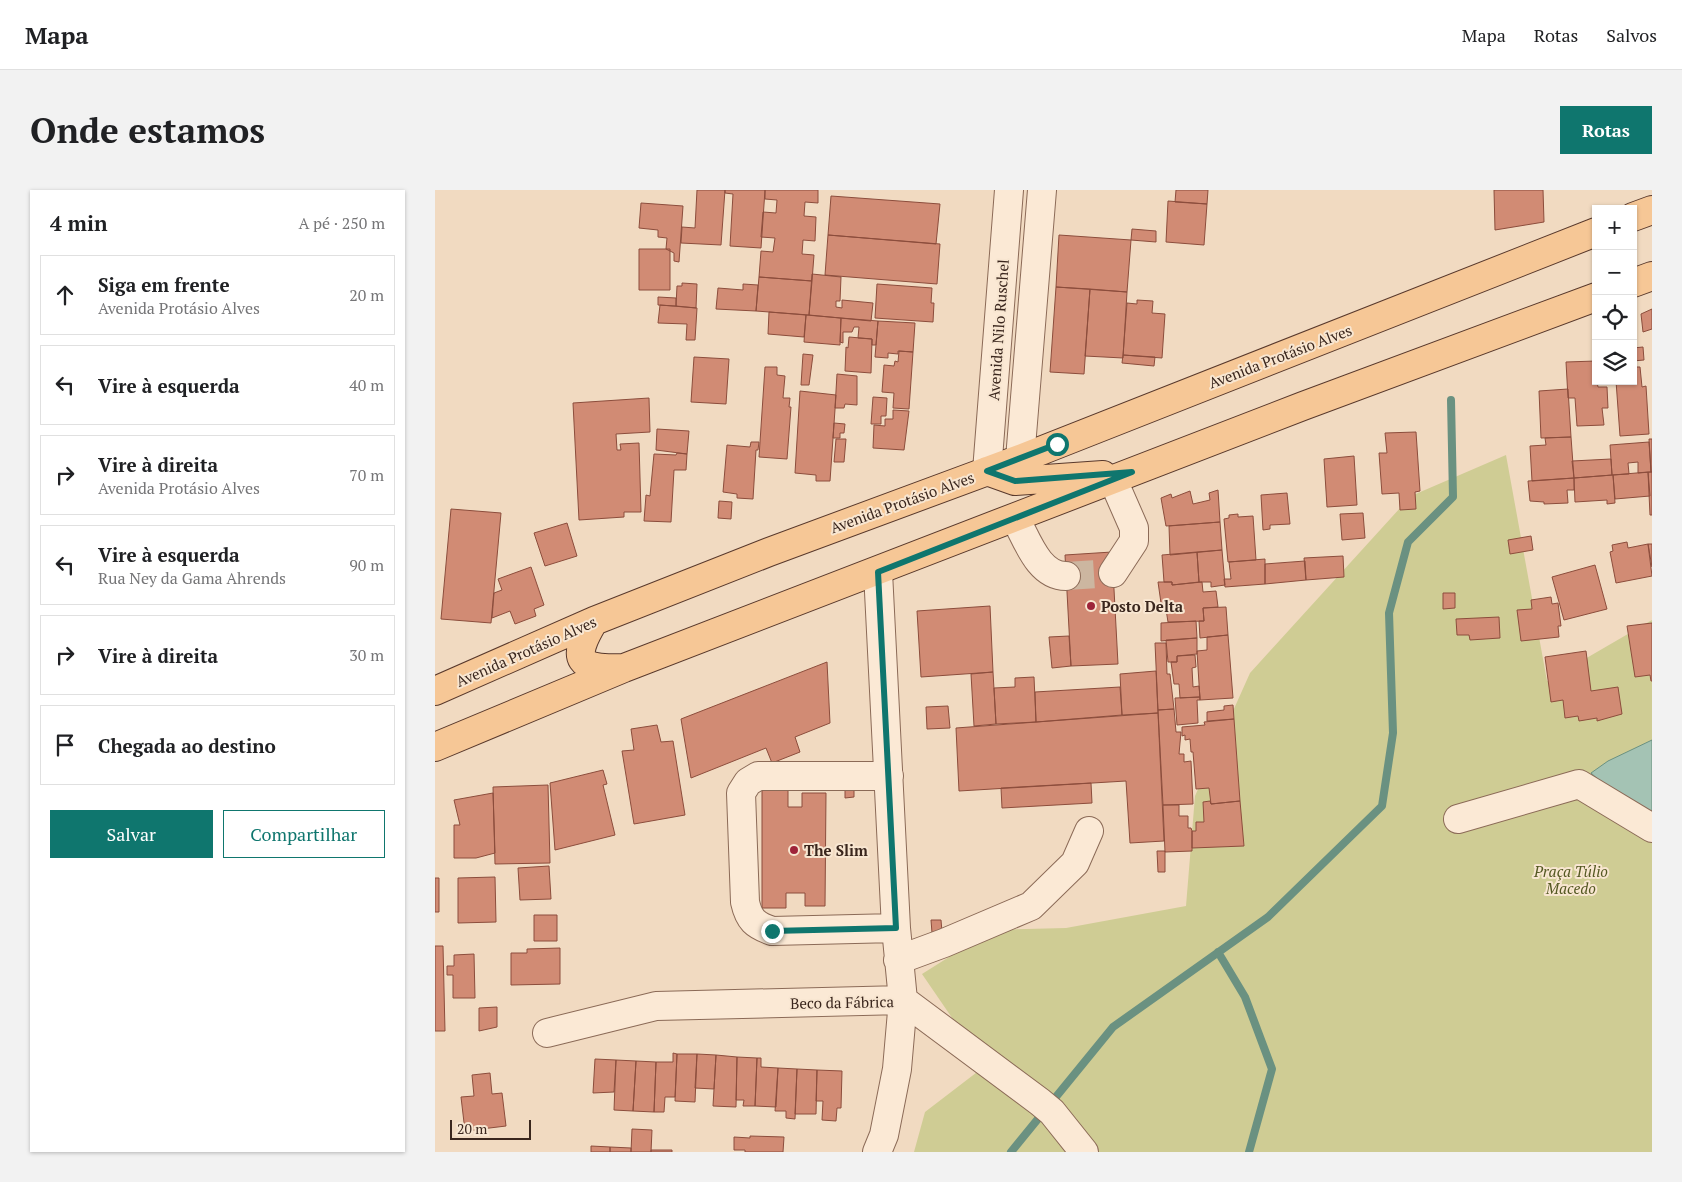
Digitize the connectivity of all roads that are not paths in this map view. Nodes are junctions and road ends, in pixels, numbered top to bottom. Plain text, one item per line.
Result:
1 (1009, 190) edge
2 (1042, 190) edge
3 (1652, 210) edge
4 (1637, 216) edge
5 (1592, 234) edge
6 (1652, 276) edge
7 (1637, 282) edge
8 (1592, 298) edge
9 (1020, 459) junction
10 (987, 471) junction
11 (1122, 476) junction
12 (1015, 518) junction
13 (878, 572) junction
14 (1113, 573) dead end
15 (1066, 576) tunnel mouth
16 (594, 621) junction
17 (624, 668) junction
18 (435, 691) edge
19 (435, 747) edge
20 (889, 776) junction
21 (1458, 819) dead end
22 (1652, 828) edge
23 (1089, 831) dead end
24 (896, 928) junction
25 (899, 960) junction
26 (903, 1000) junction
27 (547, 1033) dead end
28 (877, 1152) edge
29 (1084, 1152) edge

1 - 10 street, Avenida Nilo Ruschel
2 - 9 street
3 - 4 main road
5 - 9 main road, Avenida Protásio Alves
6 - 7 main road
8 - 11 main road
9 - 10 main road, Avenida Protásio Alves
10 - 11 main road
10 - 16 main road, Avenida Protásio Alves
11 - 12 main road
11 - 14 street
12 - 13 main road
12 - 15 street
13 - 17 main road
13 - 20 street
16 - 17 main road
16 - 18 main road, Avenida Protásio Alves
17 - 19 main road
20 - 24 street
20 - 24 street
21 - 22 street
23 - 25 street
24 - 25 street
25 - 26 street
26 - 27 street, Beco da Fábrica
26 - 28 street
26 - 29 street, Beco da Fábrica

